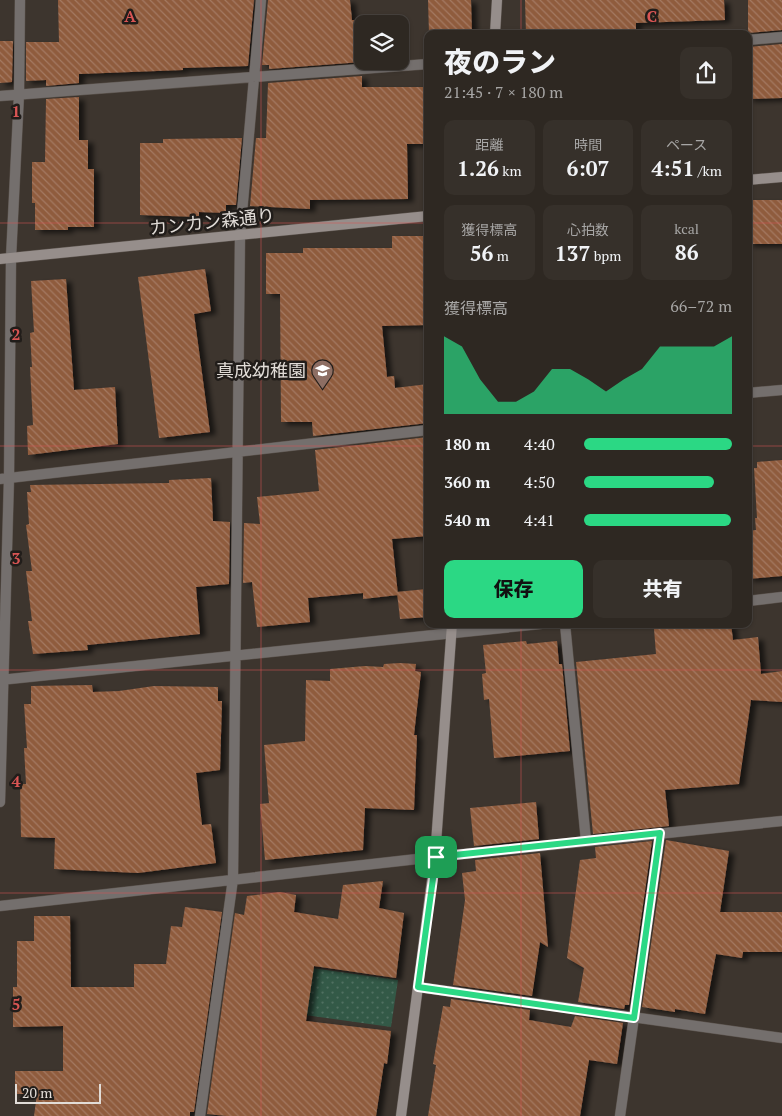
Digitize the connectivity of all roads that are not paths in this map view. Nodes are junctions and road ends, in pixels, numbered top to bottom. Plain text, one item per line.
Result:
1 (20, 0) edge
2 (261, 0) edge
3 (497, 0) edge
4 (495, 30) edge
5 (782, 37) edge
6 (752, 40) edge
7 (424, 64) edge
8 (255, 76) junction
9 (19, 94) junction
10 (0, 96) edge
11 (782, 176) edge
12 (752, 180) edge
13 (424, 216) edge
14 (240, 235) junction
15 (11, 258) junction
16 (0, 260) edge
17 (782, 390) edge
18 (752, 393) edge
19 (424, 430) edge
20 (238, 452) junction
21 (4, 478) edge
22 (782, 597) edge
23 (752, 601) edge
24 (452, 628) edge
25 (565, 628) edge
26 (236, 656) junction
27 (2, 680) edge
28 (0, 802) edge
29 (782, 821) edge
30 (660, 833) junction
31 (586, 841) junction
32 (436, 857) junction
33 (234, 880) junction
34 (0, 906) edge
35 (418, 987) junction
36 (634, 1018) junction
37 (782, 1038) edge
38 (200, 1116) edge
39 (401, 1116) edge
40 (620, 1116) edge

1 - 9 street
2 - 8 street
3 - 4 street
5 - 6 street
7 - 8 street
8 - 9 street
8 - 14 street
9 - 10 street
9 - 15 street
11 - 12 street
13 - 14 street, カンカン森通り
14 - 15 street, カンカン森通り
14 - 20 street
15 - 16 street, カンカン森通り
15 - 21 street
17 - 18 street
19 - 20 street
20 - 21 street
20 - 26 street
21 - 27 street
22 - 23 street
24 - 26 street
24 - 32 street
25 - 31 street
26 - 27 street
26 - 33 street
27 - 28 street
29 - 30 street
30 - 31 street
30 - 36 street
31 - 32 street
32 - 33 street
32 - 35 street
33 - 34 street
33 - 38 street
35 - 36 street
35 - 39 street
36 - 37 street
36 - 40 street

